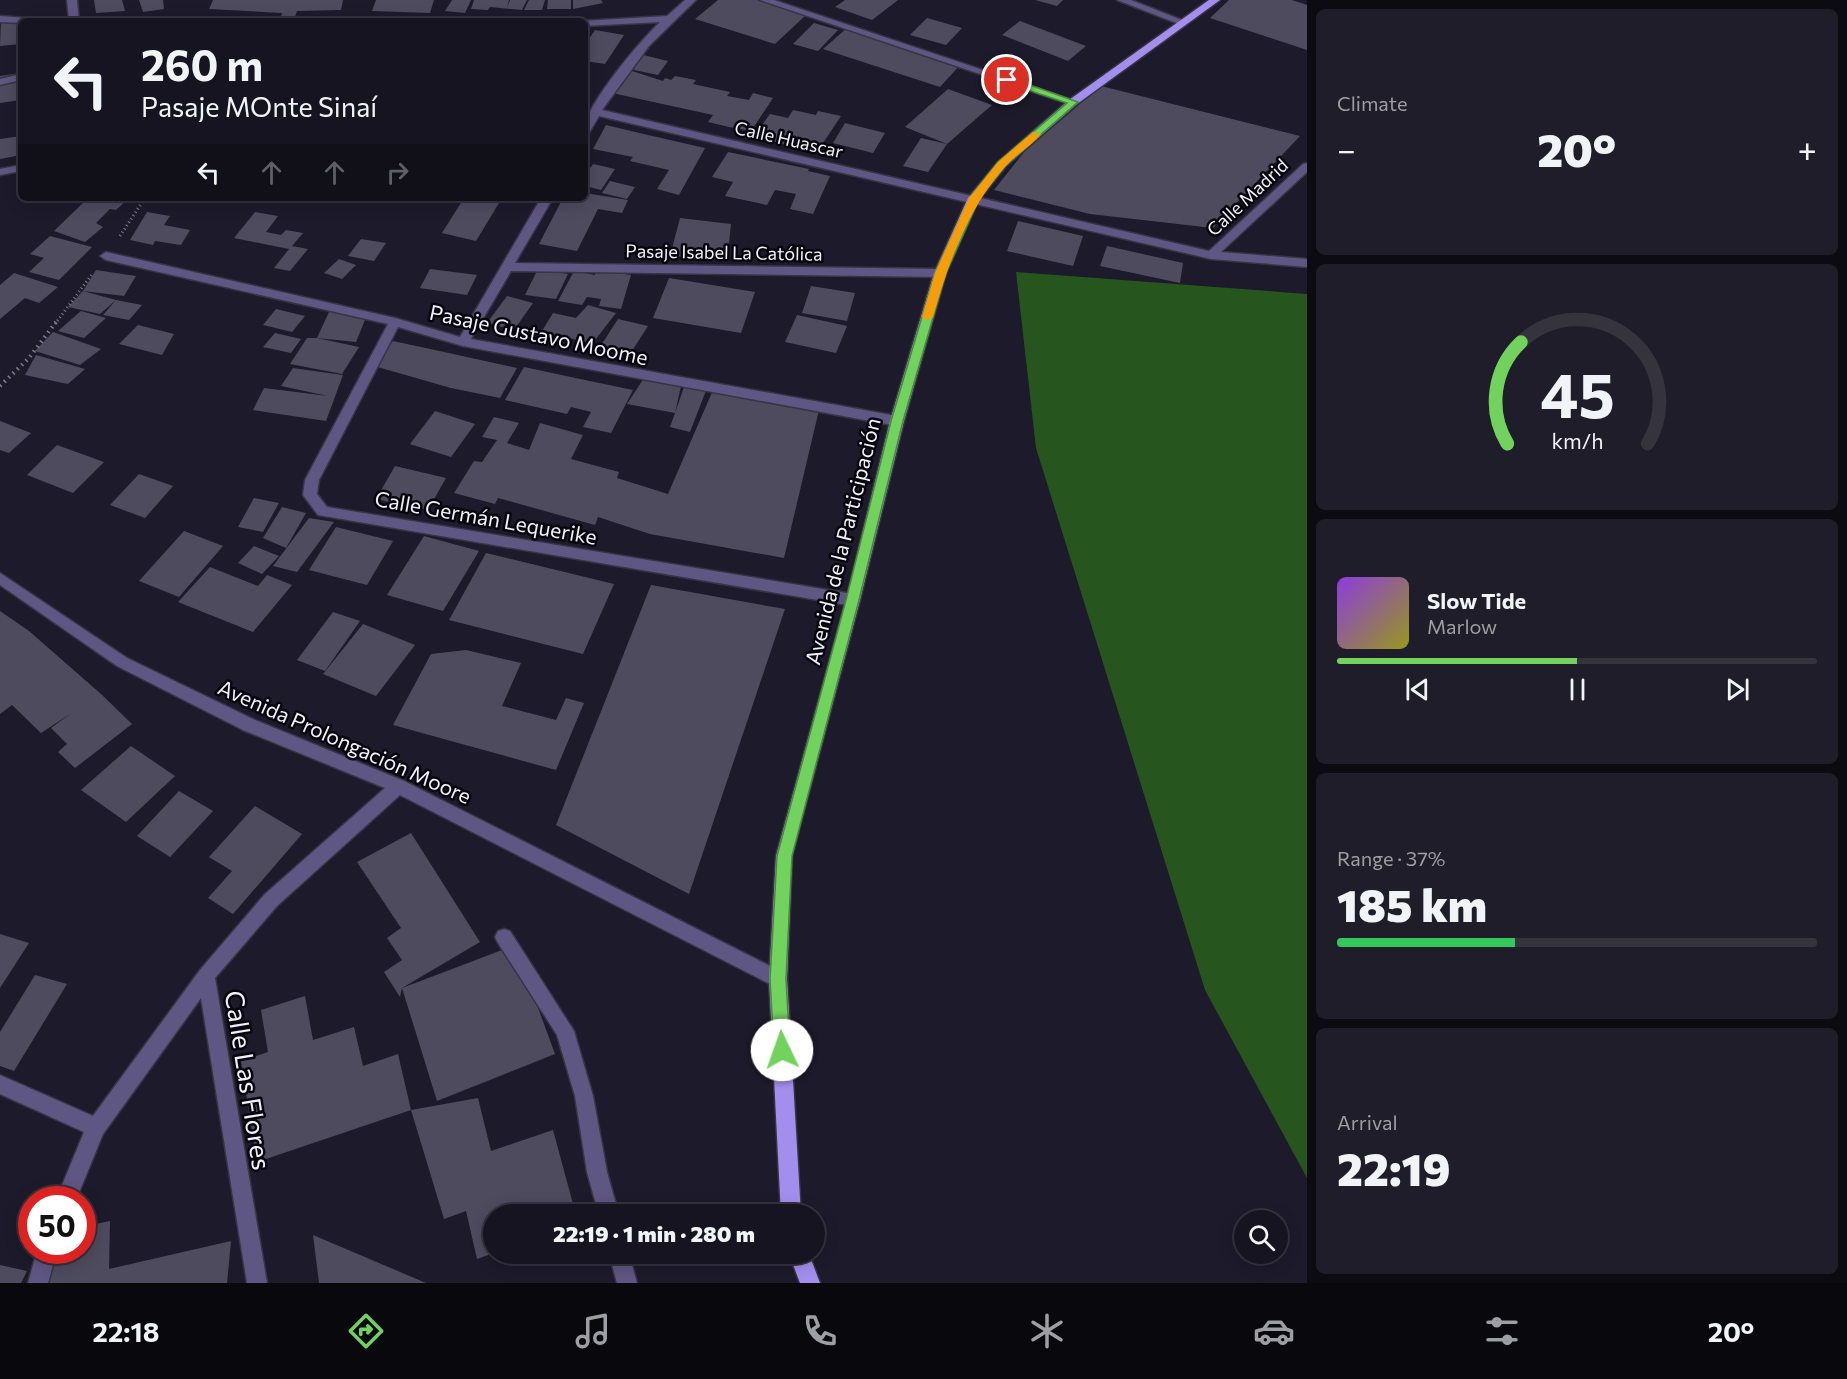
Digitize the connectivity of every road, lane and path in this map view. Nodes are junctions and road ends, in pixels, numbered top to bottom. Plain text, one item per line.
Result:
1 (72, 0) edge
2 (691, 0) edge
3 (765, 0) edge
4 (1122, 0) edge
5 (1215, 0) edge
6 (74, 18) edge
7 (0, 19) edge
8 (667, 19) junction
9 (18, 20) edge
10 (1182, 22) junction
11 (588, 23) edge
12 (18, 78) edge
13 (0, 82) edge
14 (1073, 102) junction
15 (597, 105) junction
16 (588, 124) edge
17 (1307, 166) edge
18 (18, 169) edge
19 (0, 172) edge
20 (974, 198) junction
21 (143, 201) edge
22 (545, 201) edge
23 (1211, 255) junction
24 (106, 256) junction
25 (1307, 263) edge
26 (508, 267) junction
27 (940, 273) junction
28 (396, 322) junction
29 (463, 342) junction
30 (0, 386) edge
31 (897, 421) junction
32 (0, 578) edge
33 (853, 600) junction
34 (398, 786) junction
35 (504, 937) dead end
36 (206, 976) junction
37 (778, 979) junction
38 (0, 1084) edge
39 (96, 1127) junction
40 (72, 1186) edge
41 (606, 1204) edge
42 (790, 1204) edge
43 (43, 1264) edge
44 (622, 1264) edge
45 (803, 1264) edge
46 (38, 1283) edge
47 (257, 1283) edge
48 (627, 1283) edge
49 (810, 1283) edge

1 - 6 street
2 - 8 street
3 - 14 street
4 - 10 street
5 - 10 main road, Avenida de la Participación
7 - 9 street
8 - 11 street
8 - 15 street
10 - 14 main road, Avenida de la Participación
12 - 13 street
14 - 20 main road, Avenida de la Participación
15 - 16 street
15 - 20 street, Calle Huascar
17 - 23 street, Calle Madrid
18 - 19 street
20 - 23 street, Calle Huascar
20 - 27 main road, Avenida de la Participación
21 - 24 path
22 - 26 street
23 - 25 street, Calle Huascar
24 - 28 street, Pasaje Gustavo Moome
24 - 30 path
26 - 27 street, Pasaje Isabel La Católica
26 - 29 street
27 - 31 main road, Avenida de la Participación
28 - 29 street, Pasaje Gustavo Moome
28 - 33 street, Calle Germán Lequerike
29 - 31 street, Pasaje Gustavo Moome
31 - 33 main road, Avenida de la Participación
32 - 34 street, Avenida Prolongación Moore
33 - 37 main road, Avenida de la Participación
34 - 36 street, Calle Las Flores
34 - 37 street, Avenida Prolongación Moore
35 - 41 street
36 - 39 street
36 - 47 street, Calle Las Flores
37 - 42 main road, Avenida de la Participación
38 - 39 street
39 - 40 street
43 - 46 street
44 - 48 street
45 - 49 main road

